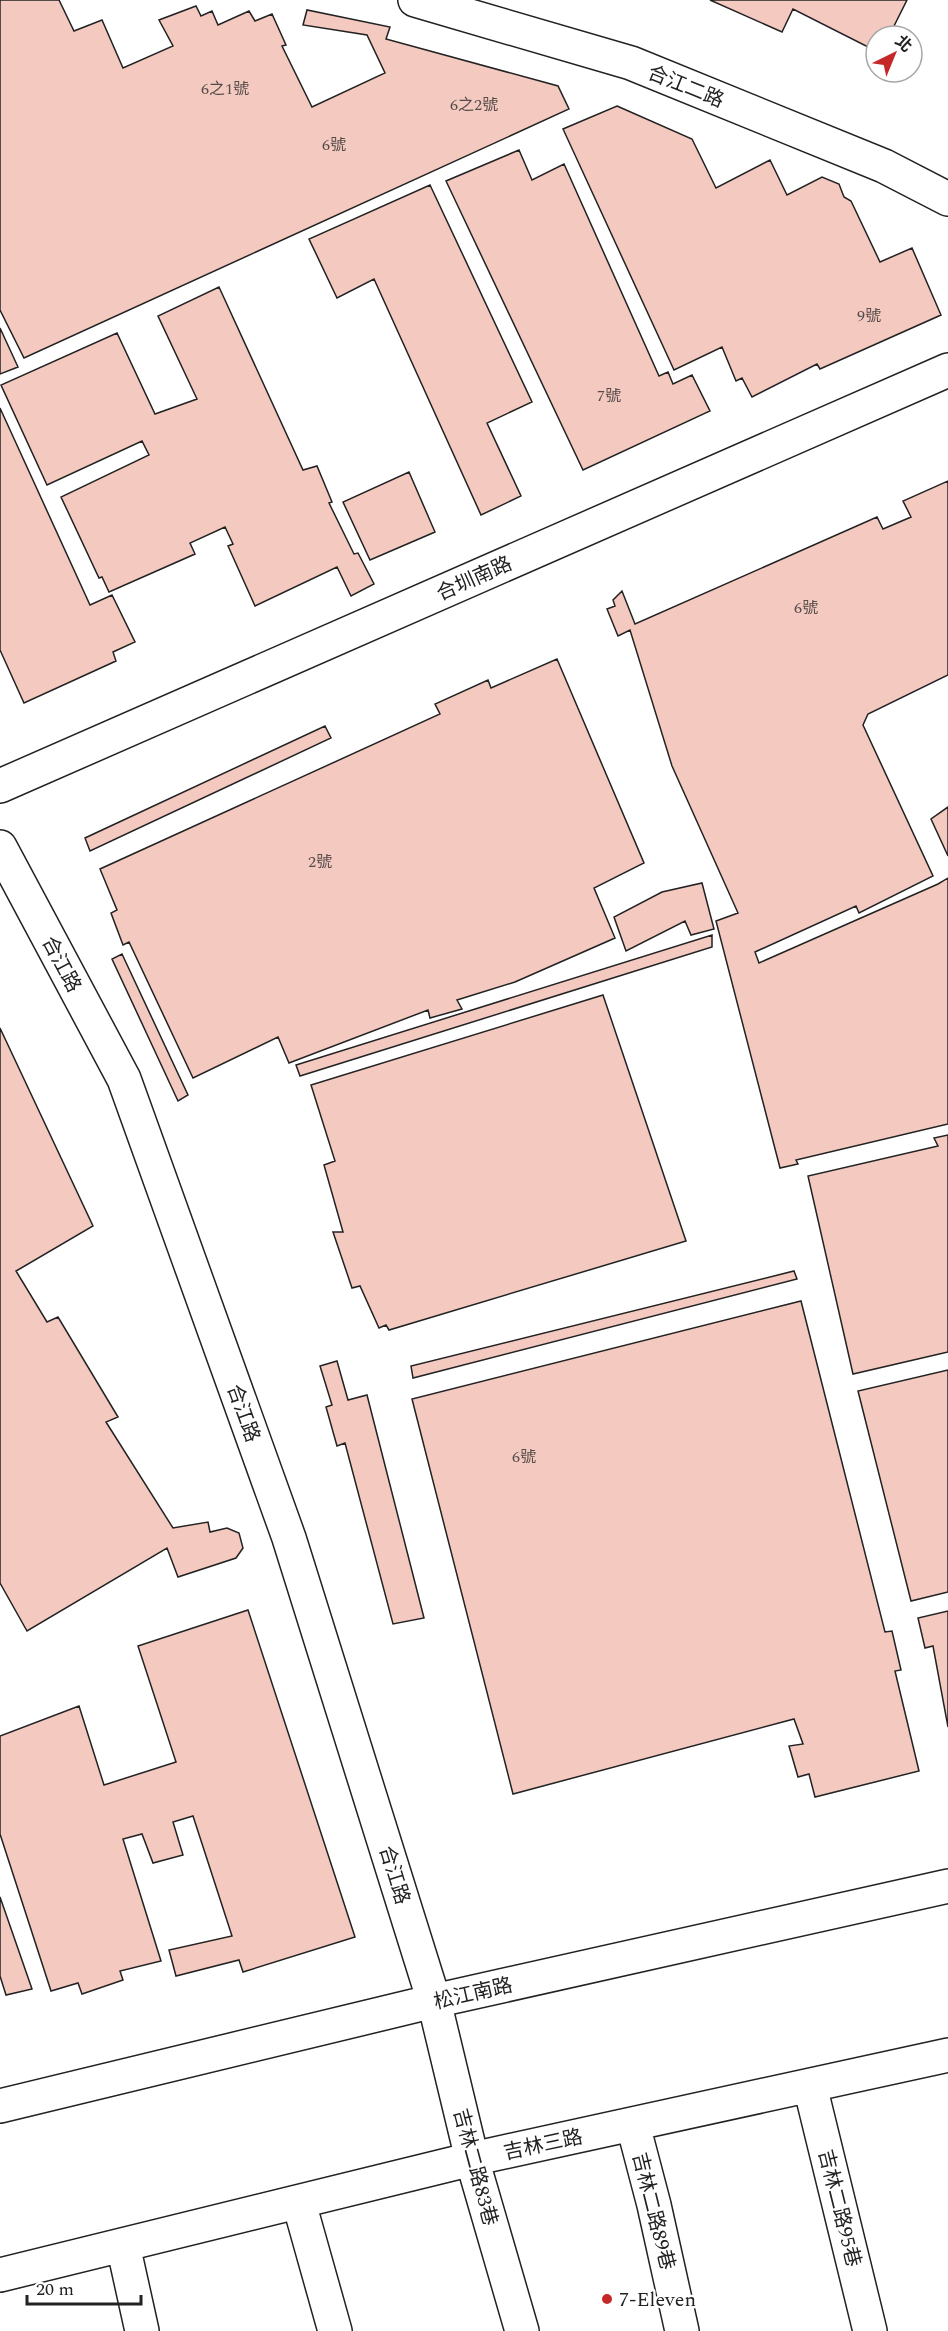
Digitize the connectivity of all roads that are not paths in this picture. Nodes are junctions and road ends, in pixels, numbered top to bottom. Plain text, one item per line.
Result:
1 (415, 0) edge
2 (948, 199) edge
3 (948, 370) edge
4 (0, 786) edge
5 (0, 847) edge
6 (948, 1886) edge
7 (434, 2001) junction
8 (948, 2055) edge
9 (810, 2086) junction
10 (0, 2106) edge
11 (633, 2125) junction
12 (472, 2159) junction
13 (299, 2202) junction
14 (123, 2245) junction
15 (0, 2274) edge
16 (142, 2331) edge
17 (335, 2331) edge
18 (522, 2331) edge
19 (682, 2331) edge
20 (870, 2331) edge

1 - 2 street, 合江二路
3 - 4 street, 合圳南路
5 - 7 street, 合江路
6 - 7 street, 松江南路
7 - 10 street, 松江南路
7 - 12 street, 吉林二路83巷
8 - 9 street, 吉林三路
9 - 11 street, 吉林三路
9 - 20 street, 吉林二路95巷
11 - 12 street, 吉林三路
11 - 19 street, 吉林二路89巷
12 - 13 street, 吉林三路
12 - 18 street, 吉林二路83巷
13 - 14 street, 吉林三路
13 - 17 street
14 - 15 street, 吉林三路
14 - 16 street

